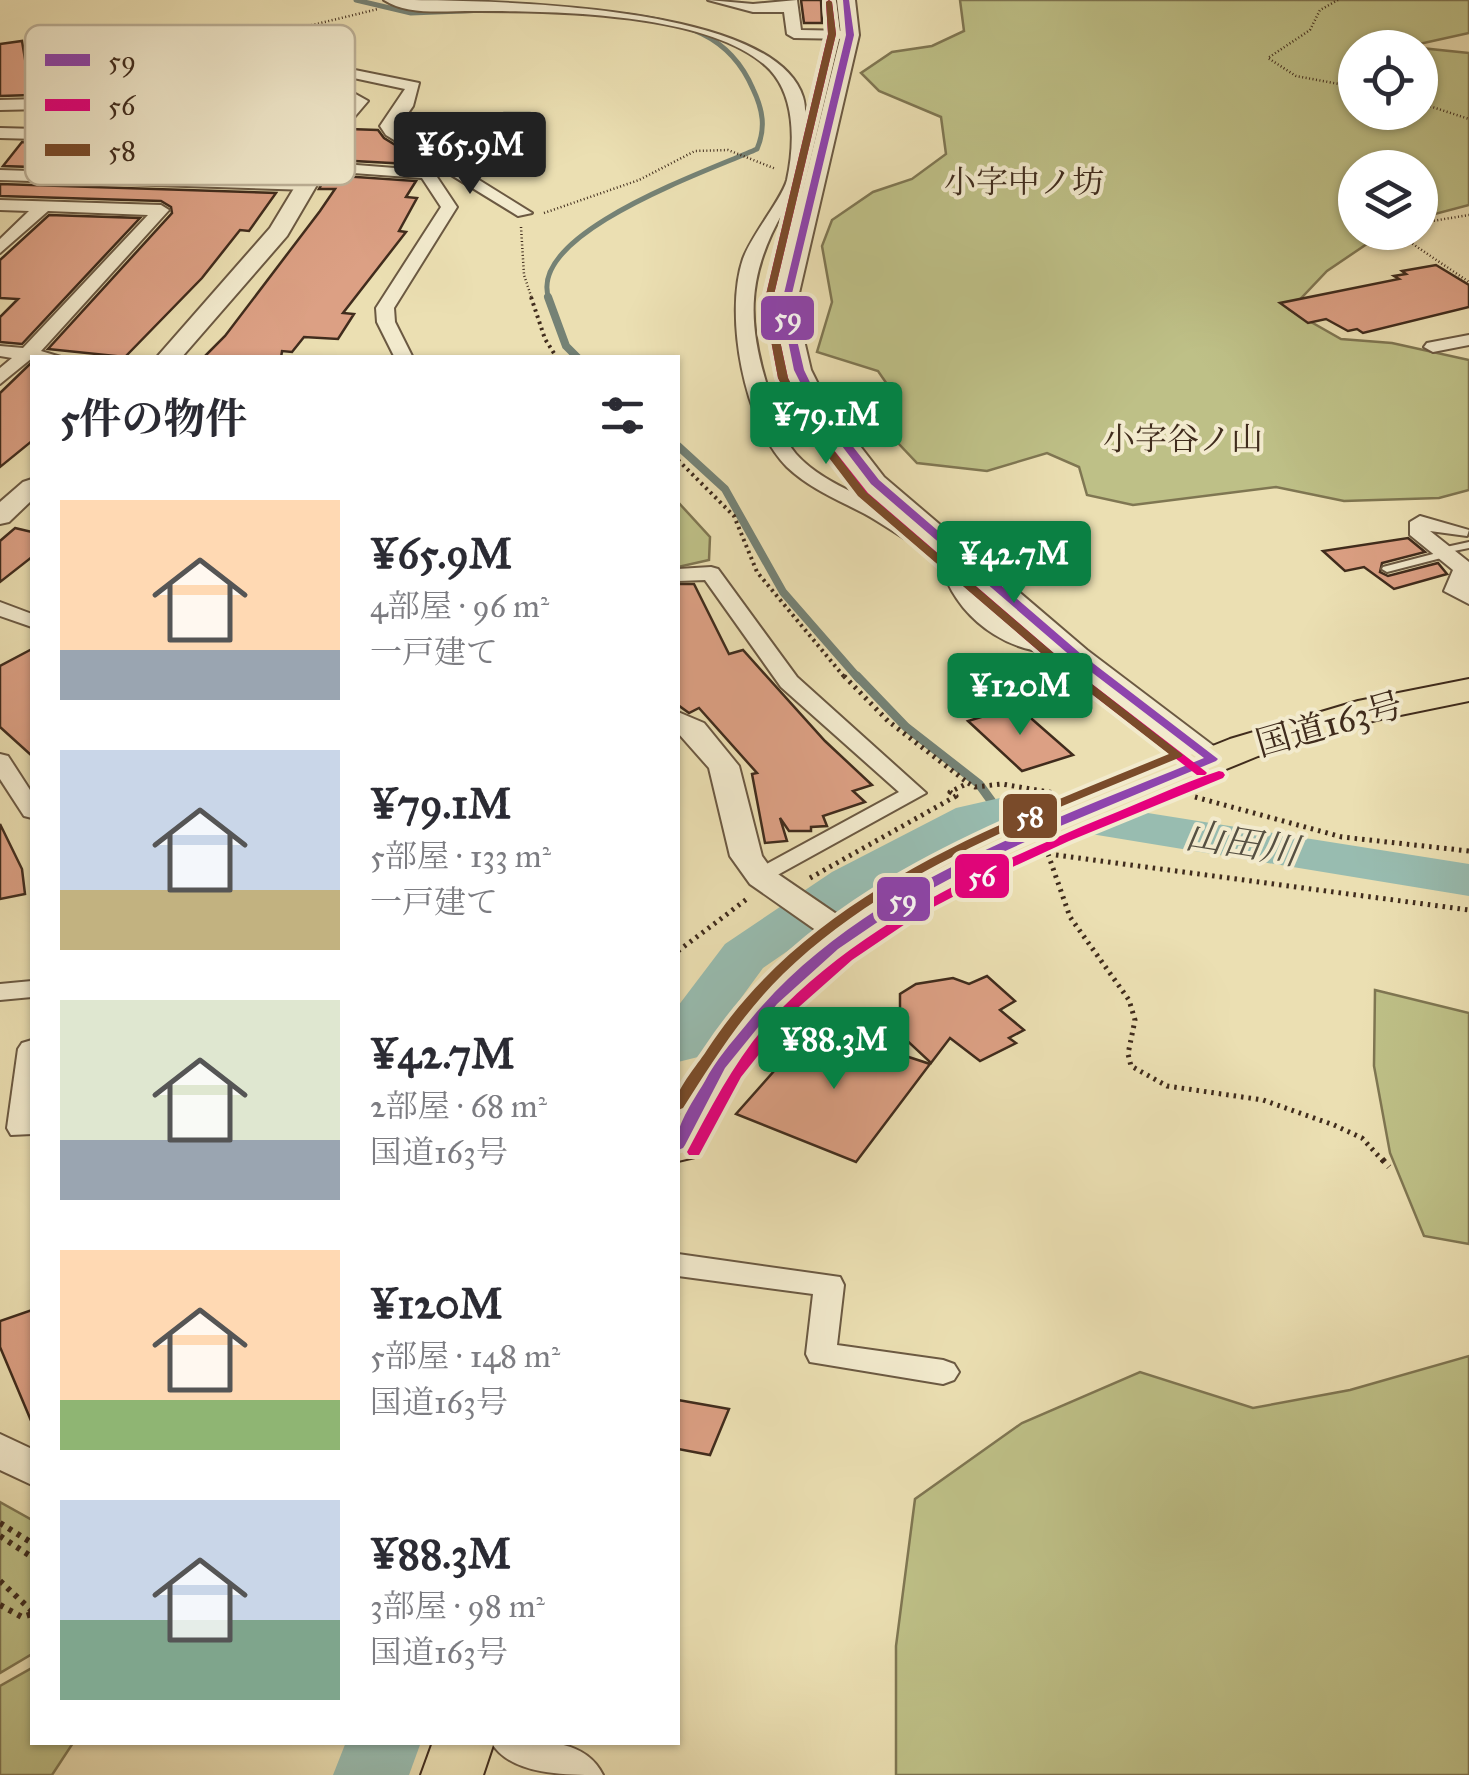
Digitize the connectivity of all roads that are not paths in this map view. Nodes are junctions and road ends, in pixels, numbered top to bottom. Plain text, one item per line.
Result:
1 (715, 0) edge
2 (846, 0) edge
3 (396, 2) edge
4 (790, 4) edge
5 (850, 35) junction
6 (355, 74) edge
7 (0, 104) edge
8 (25, 105) edge
9 (25, 111) edge
10 (8, 133) edge
11 (0, 154) edge
12 (0, 175) edge
13 (25, 175) edge
14 (355, 175) edge
15 (797, 180) junction
16 (308, 185) edge
17 (0, 205) edge
18 (44, 206) junction
19 (524, 213) road end
20 (0, 248) edge
21 (792, 268) junction
22 (1469, 340) edge
23 (1433, 347) dead end
24 (0, 351) edge
25 (28, 354) junction
26 (35, 355) edge
27 (171, 355) edge
28 (402, 355) edge
29 (0, 378) edge
30 (1465, 538) edge
31 (1443, 552) junction
32 (963, 558) junction
33 (1387, 569) dead end
34 (680, 575) edge
35 (1469, 598) edge
36 (0, 608) edge
37 (30, 620) edge
38 (1064, 645) junction
39 (1469, 690) edge
40 (680, 722) edge
41 (1212, 760) junction
42 (15, 768) edge
43 (30, 806) edge
44 (772, 885) junction
45 (830, 925) junction
46 (30, 989) edge
47 (0, 992) edge
48 (30, 1063) edge
49 (30, 1126) edge
50 (680, 1140) edge
51 (680, 1264) edge
52 (942, 1372) dead end
53 (0, 1450) edge
54 (30, 1467) edge
55 (463, 1745) edge
56 (520, 1745) edge
57 (452, 1775) edge
58 (579, 1775) edge

1 - 4 street
2 - 5 street
3 - 15 street
4 - 5 street
5 - 21 street
6 - 19 street
7 - 8 street
9 - 10 street
10 - 11 street
12 - 13 street
14 - 28 street
15 - 21 street
15 - 32 street
16 - 27 street
17 - 18 street
18 - 20 street
18 - 25 street
21 - 32 street
22 - 23 street
24 - 25 street
25 - 26 street
25 - 29 street
30 - 31 lane
30 - 31 street
31 - 33 lane
31 - 35 street
32 - 38 street
32 - 38 street
34 - 44 street
36 - 37 street
38 - 41 street
39 - 41 highway, 国道163号
40 - 44 street
41 - 45 highway, 国道163号
42 - 43 street
44 - 45 street
45 - 50 highway, 国道163号
46 - 47 street
48 - 49 street
51 - 52 street
53 - 54 street
55 - 57 highway
56 - 58 street

